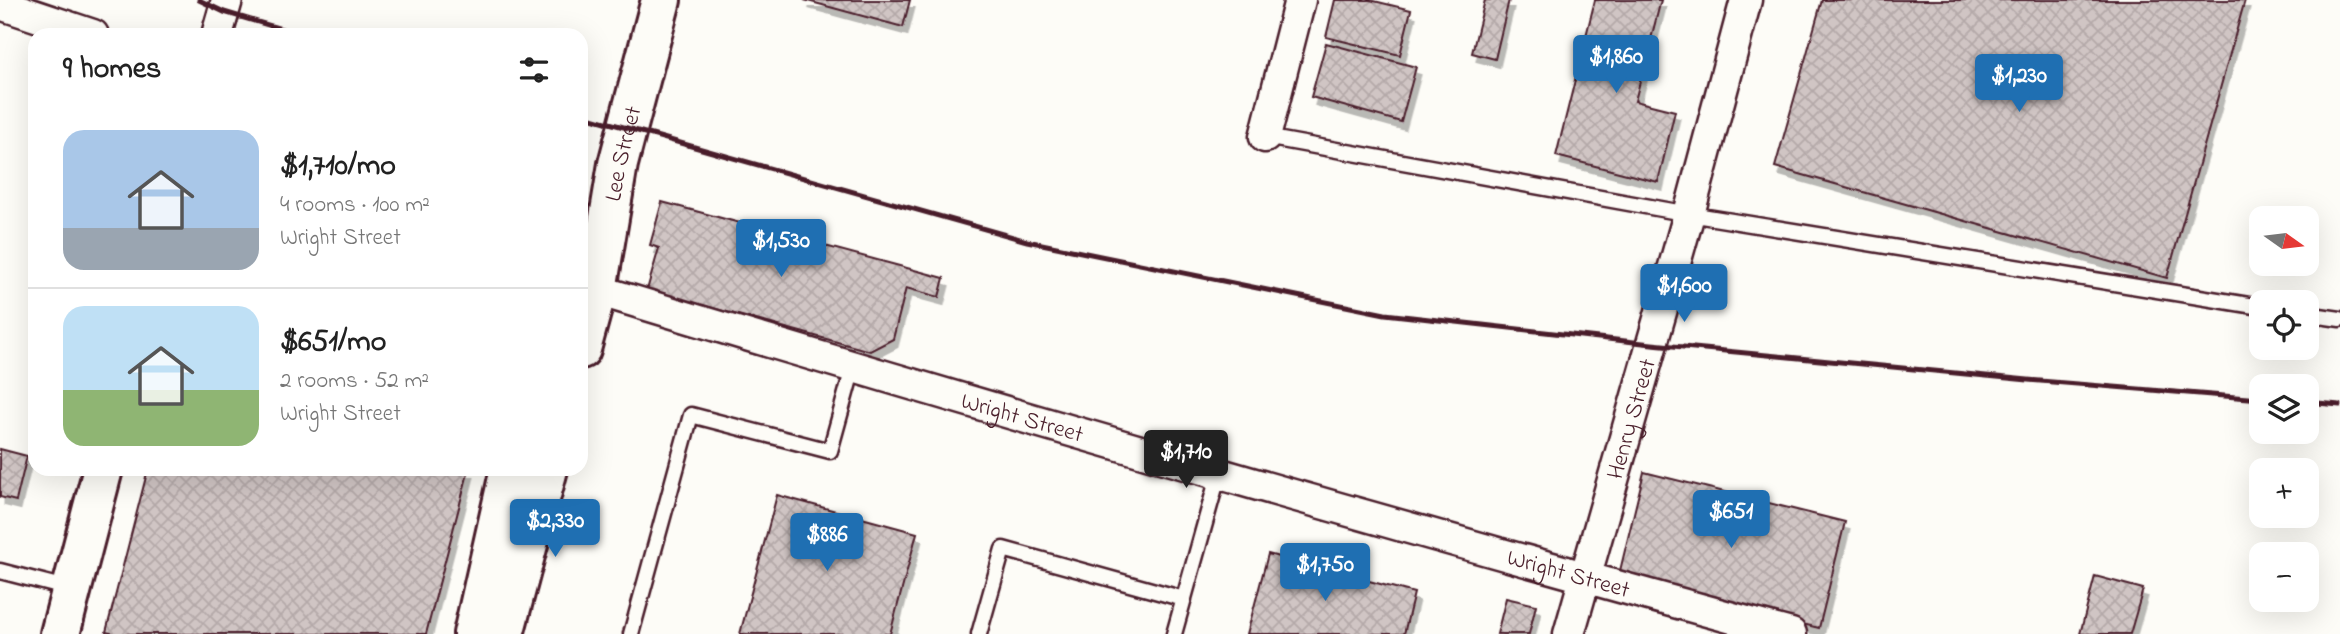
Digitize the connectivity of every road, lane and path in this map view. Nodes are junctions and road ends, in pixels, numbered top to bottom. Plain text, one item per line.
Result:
1 (227, 0) edge
2 (661, 0) edge
3 (1300, 0) edge
4 (1746, 0) edge
5 (0, 4) edge
6 (72, 28) edge
7 (219, 28) edge
8 (1265, 137) joint
9 (618, 164) junction
10 (588, 209) edge
11 (1689, 214) junction
12 (589, 288) edge
13 (2249, 305) edge
14 (2319, 316) edge
15 (2340, 319) edge
16 (853, 368) junction
17 (1219, 473) junction
18 (101, 476) edge
19 (508, 476) edge
20 (546, 476) edge
21 (0, 570) edge
22 (1585, 578) junction
23 (71, 589) junction
24 (1184, 599) junction
25 (60, 634) edge
26 (473, 634) edge
27 (504, 634) edge
28 (631, 634) edge
29 (979, 634) edge
30 (1174, 634) edge
31 (1569, 634) edge
32 (1791, 634) edge

1 - 7 street
2 - 9 main road, Lee Street
3 - 8 street
4 - 11 street, Henry Street
5 - 6 street
8 - 11 lane
9 - 10 main road
9 - 12 main road, Lee Street
11 - 13 lane
11 - 22 street, Henry Street
12 - 16 street, Wright Street
14 - 15 lane
16 - 17 street, Wright Street
16 - 28 lane
17 - 22 street, Wright Street
17 - 24 lane
18 - 23 main road
19 - 26 main road
20 - 27 main road
21 - 23 lane
22 - 31 street, Henry Street
22 - 32 street, Wright Street
23 - 25 main road
24 - 29 lane
24 - 30 lane

